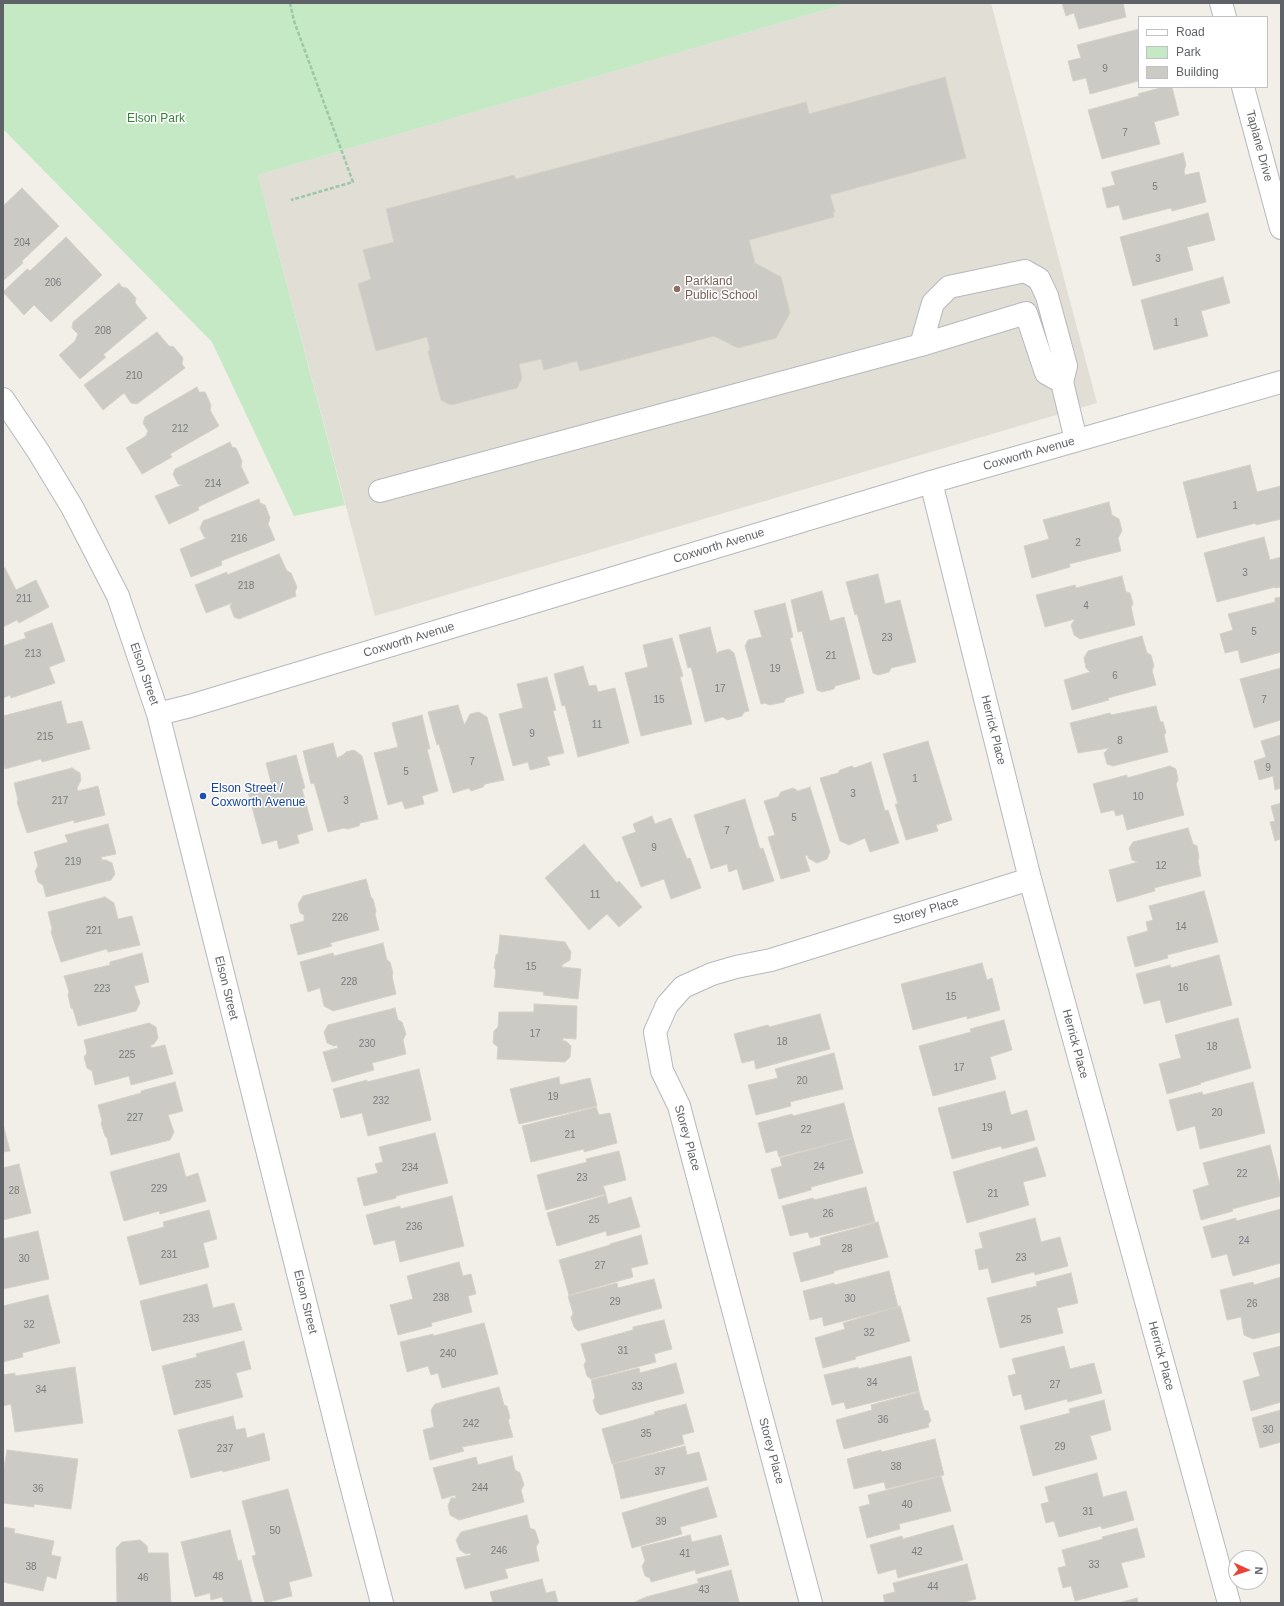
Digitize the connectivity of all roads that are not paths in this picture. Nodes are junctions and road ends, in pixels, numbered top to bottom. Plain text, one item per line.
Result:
1 (1221, 3) edge
2 (1225, 16) edge
3 (1244, 88) edge
4 (1281, 228) edge
5 (921, 345) junction
6 (1062, 382) junction
7 (1281, 382) edge
8 (3, 399) edge
9 (1076, 440) junction
10 (932, 482) junction
11 (380, 491) dead end
12 (158, 714) junction
13 (1030, 878) junction
14 (382, 1603) edge
15 (811, 1603) edge
16 (1229, 1603) edge

1 - 2 street
3 - 4 street, Taplane Drive
5 - 6 street
5 - 6 street
5 - 11 street
6 - 9 street
7 - 9 street, Coxworth Avenue
8 - 12 street, Elson Street
9 - 10 street, Coxworth Avenue
10 - 12 street, Coxworth Avenue
10 - 13 street, Herrick Place
12 - 14 street, Elson Street
13 - 15 street, Storey Place
13 - 16 street, Herrick Place

